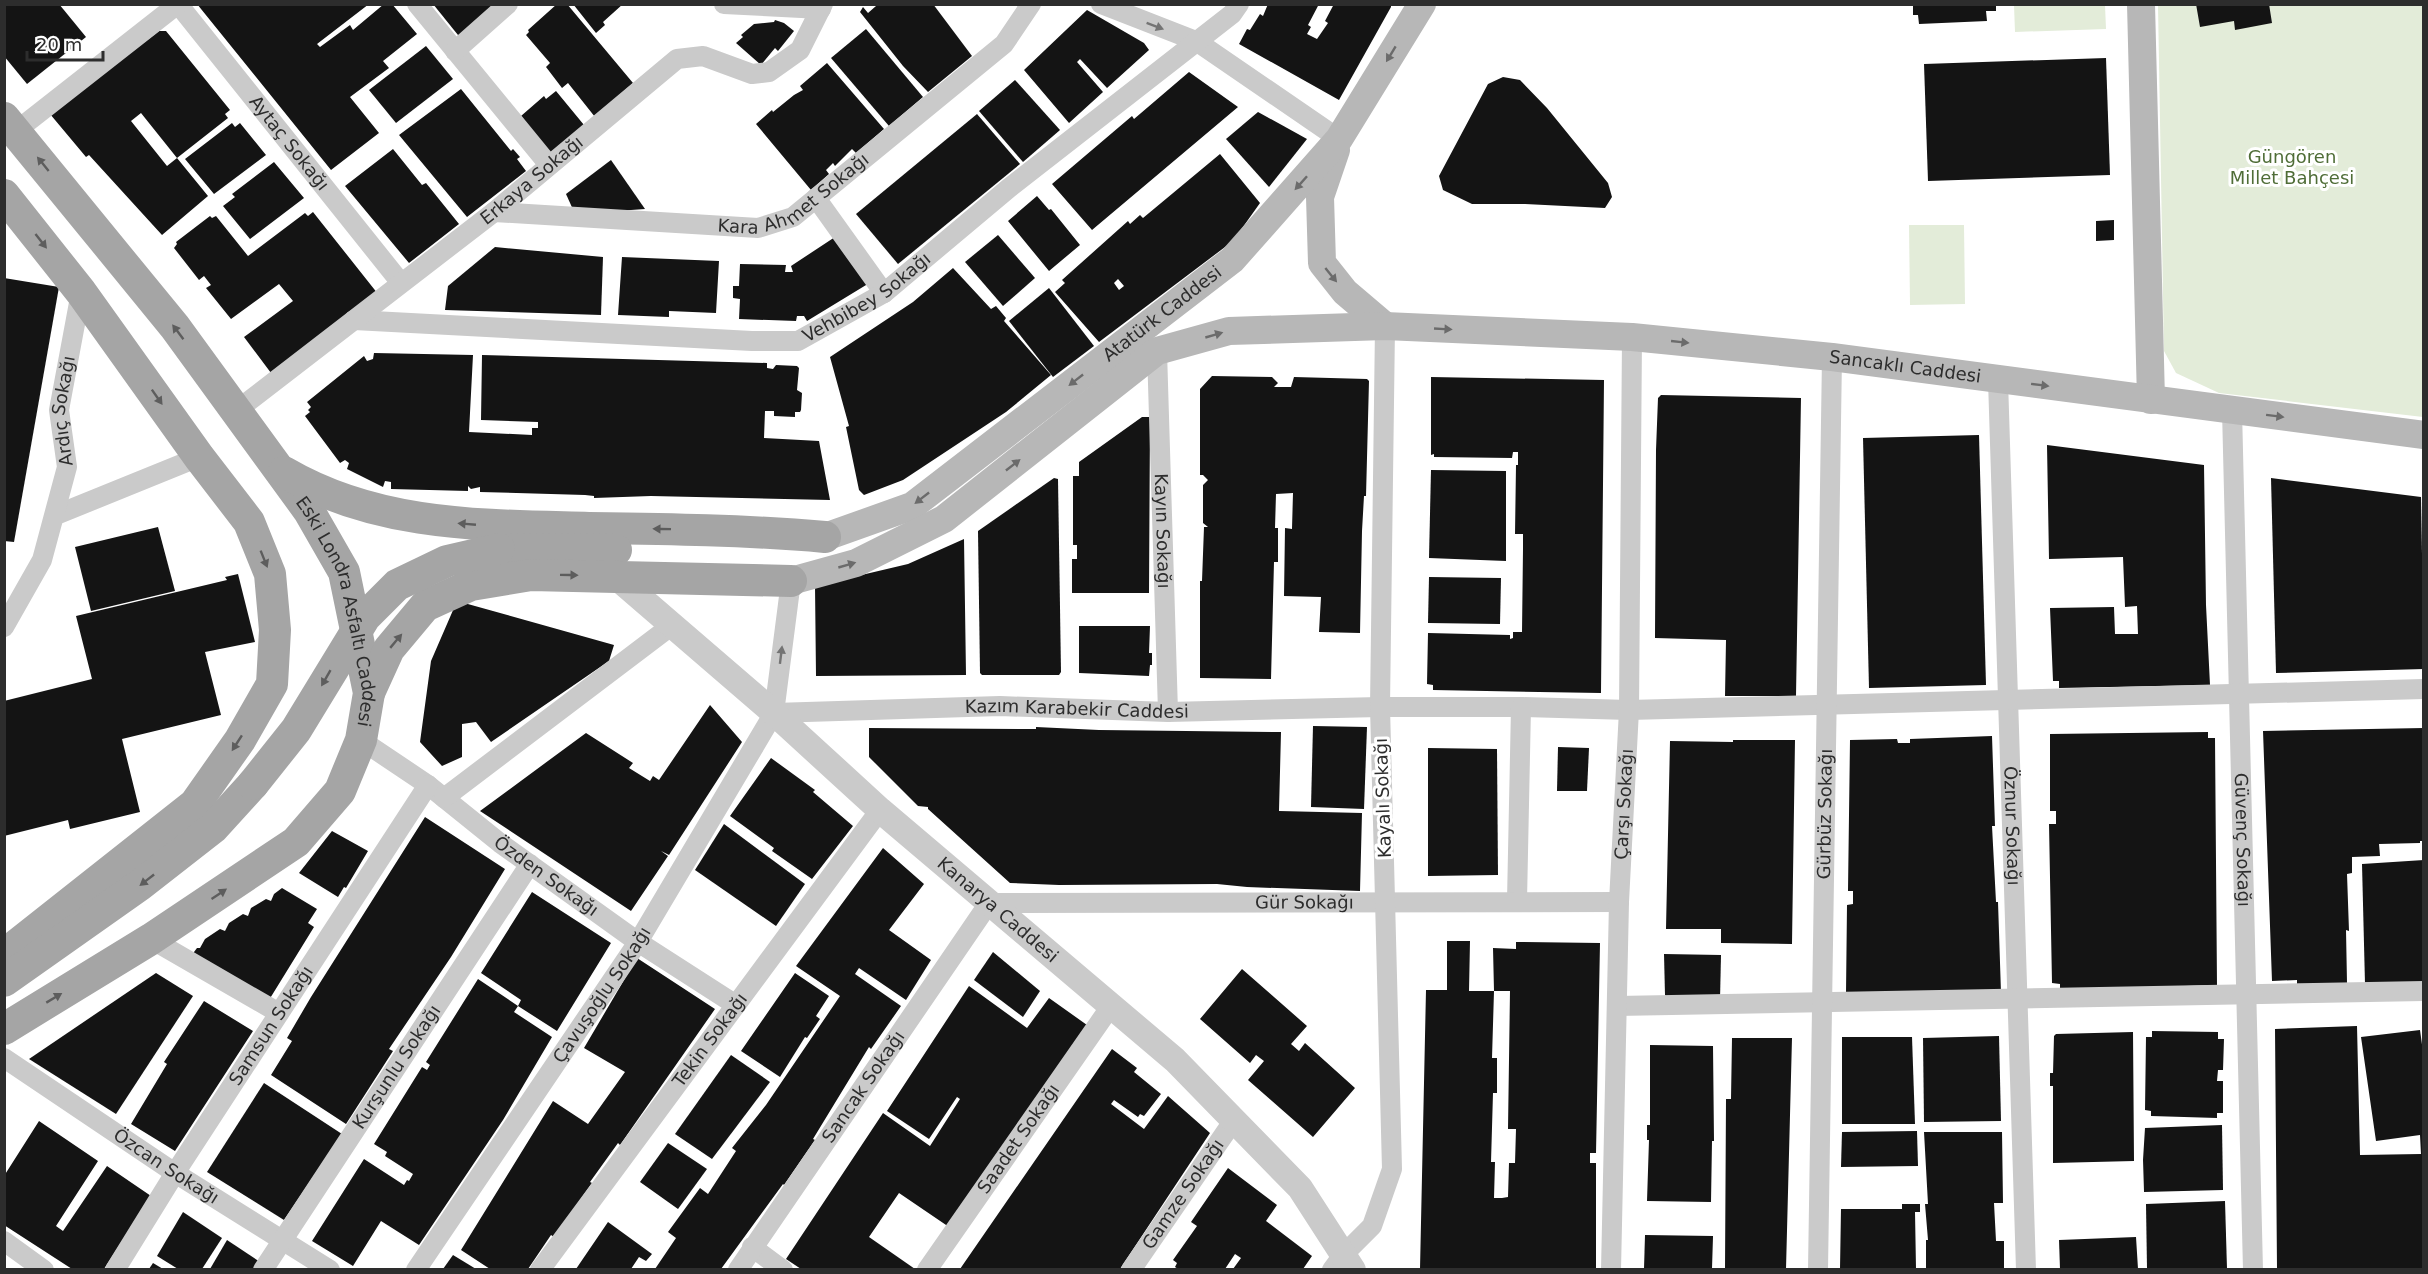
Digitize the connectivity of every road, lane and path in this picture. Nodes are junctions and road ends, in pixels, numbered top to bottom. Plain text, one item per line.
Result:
1 (178, 4) edge
2 (417, 4) edge
3 (508, 4) edge
4 (724, 4) edge
5 (1031, 4) edge
6 (1101, 4) edge
7 (1422, 4) edge
8 (2141, 4) edge
9 (822, 7) edge
10 (1234, 8) edge
11 (1196, 41) junction
12 (456, 51) junction
13 (8, 119) edge
14 (1339, 139) junction
15 (549, 165) junction
16 (4, 195) edge
17 (816, 198) junction
18 (494, 212) junction
19 (401, 283) junction
20 (81, 292) junction
21 (884, 293) junction
22 (354, 320) junction
23 (1385, 326) junction
24 (1632, 337) junction
25 (1157, 351) junction
26 (1832, 357) junction
27 (1998, 380) junction
28 (2151, 400) junction
29 (2232, 410) junction
30 (236, 411) junction
31 (2424, 435) edge
32 (199, 457) junction
33 (278, 468) junction
34 (56, 515) junction
35 (825, 537) junction
36 (615, 576) junction
37 (790, 580) junction
38 (671, 626) junction
39 (4, 627) edge
40 (2424, 689) edge
41 (369, 693) junction
42 (2239, 694) junction
43 (2009, 700) junction
44 (1827, 705) junction
45 (1380, 707) junction
46 (1521, 707) junction
47 (1629, 710) junction
48 (1168, 712) junction
49 (774, 713) junction
50 (361, 740) junction
51 (428, 785) junction
52 (444, 798) junction
53 (880, 810) junction
54 (530, 864) junction
55 (1517, 901) junction
56 (1619, 902) junction
57 (989, 903) junction
58 (1386, 903) junction
59 (151, 939) junction
60 (639, 942) junction
61 (4, 955) edge
62 (4, 981) edge
63 (2424, 991) edge
64 (2246, 994) junction
65 (2018, 999) junction
66 (1822, 1003) junction
67 (736, 1005) junction
68 (1111, 1006) junction
69 (1617, 1006) junction
70 (279, 1013) junction
71 (4, 1029) edge
72 (4, 1058) edge
73 (1234, 1120) junction
74 (175, 1173) junction
75 (282, 1239) junction
76 (4, 1241) edge
77 (752, 1247) junction
78 (1342, 1265) edge
79 (44, 1269) edge
80 (115, 1269) edge
81 (263, 1269) edge
82 (330, 1269) edge
83 (416, 1269) edge
84 (540, 1269) edge
85 (738, 1269) edge
86 (783, 1269) edge
87 (927, 1269) edge
88 (1131, 1269) edge
89 (1611, 1269) edge
90 (1818, 1269) edge
91 (2026, 1269) edge
92 (2253, 1269) edge

1 - 13 street
1 - 19 street, Aytaç Sokağı
2 - 12 street
3 - 12 street
4 - 9 street
5 - 17 street, Kara Ahmet Sokağı
6 -> 11 street
7 -> 14 main road, Atatürk Caddesi
8 - 28 main road
9 - 15 street, Erkaya Sokağı
10 - 11 street, Vehbibey Sokağı
11 - 14 street
11 - 21 street, Vehbibey Sokağı
12 - 15 street
30 -> 13 main road, Eski Londra Asfaltı Caddesi
14 -> 23 main road
14 -> 35 main road, Atatürk Caddesi
15 - 18 street, Erkaya Sokağı
16 -> 20 main road
17 - 18 street, Kara Ahmet Sokağı
17 - 21 street
18 - 19 street, Erkaya Sokağı
19 - 22 street, Erkaya Sokağı
20 -> 32 main road
20 - 34 street, Ardıç Sokağı
21 - 22 street, Vehbibey Sokağı
22 - 30 street, Erkaya Sokağı
23 -> 24 main road, Sancaklı Caddesi
25 -> 23 main road, Sancaklı Caddesi
23 - 45 street, Kayalı Sokağı
24 -> 26 main road, Sancaklı Caddesi
24 - 47 street, Çarşı Sokağı
37 -> 25 main road, Atatürk Caddesi
25 - 48 street, Kayın Sokağı
26 - 27 main road, Sancaklı Caddesi
26 - 44 street, Gürbüz Sokağı
27 -> 28 main road, Sancaklı Caddesi
27 - 43 street, Öznur Sokağı
28 - 29 main road, Sancaklı Caddesi
29 -> 31 main road, Sancaklı Caddesi
29 - 42 street, Güvenç Sokağı
30 - 33 main road, Eski Londra Asfaltı Caddesi
32 - 34 street
32 -> 61 main road
35 -> 33 main road
33 - 41 main road, Eski Londra Asfaltı Caddesi
34 - 39 street, Ardıç Sokağı
35 -> 62 main road, bridge
36 - 37 main road
36 - 38 street, Kanarya Caddesi
41 -> 36 main road
49 -> 37 street
38 - 49 street, Kanarya Caddesi
38 - 52 street
40 - 42 street, Kazım Karabekir Caddesi
41 - 50 main road, Eski Londra Asfaltı Caddesi
42 - 43 street, Kazım Karabekir Caddesi
42 - 64 street, Güvenç Sokağı
43 - 44 street, Kazım Karabekir Caddesi
43 - 65 street, Öznur Sokağı
44 - 47 street, Kazım Karabekir Caddesi
44 - 66 street, Gürbüz Sokağı
45 - 46 street, Kazım Karabekir Caddesi
45 - 48 street, Kazım Karabekir Caddesi
45 - 58 street, Kayalı Sokağı
46 - 47 street, Kazım Karabekir Caddesi
46 - 55 street
47 - 56 street, Çarşı Sokağı
48 - 49 street, Kazım Karabekir Caddesi
49 - 53 street, Kanarya Caddesi
49 - 60 street, Çavuşoğlu Sokağı
50 - 51 street, Özden Sokağı
59 -> 50 main road, Eski Londra Asfaltı Caddesi
51 - 52 street, Özden Sokağı
51 - 70 street, Samsun Sokağı
52 - 54 street, Özden Sokağı
53 - 57 street, Kanarya Caddesi
53 - 67 street, Tekin Sokağı
54 - 60 street, Özden Sokağı
54 - 75 street, Kurşunlu Sokağı
55 - 56 street, Gür Sokağı
55 - 58 street, Gür Sokağı
56 - 69 street, Çarşı Sokağı
57 - 58 street, Gür Sokağı
57 - 68 street, Kanarya Caddesi
57 - 77 street, Sancak Sokağı
58 - 78 street, Kayalı Sokağı
59 - 70 street
71 -> 59 main road, Eski Londra Asfaltı Caddesi
60 - 67 street, Özden Sokağı
60 - 83 street, Çavuşoğlu Sokağı
63 - 64 street
64 - 65 street
64 - 92 street, Güvenç Sokağı
65 - 66 street
65 - 91 street, Öznur Sokağı
66 - 69 street
66 - 90 street, Gürbüz Sokağı
67 - 84 street, Tekin Sokağı
68 - 73 street, Kanarya Caddesi
68 - 87 street, Saadet Sokağı
69 - 89 street, Çarşı Sokağı
70 - 74 street, Samsun Sokağı
72 - 74 street, Özcan Sokağı
73 - 78 street, Kanarya Caddesi
73 - 88 street, Gamze Sokağı
74 - 75 street, Özcan Sokağı
74 - 80 street, Samsun Sokağı
75 - 81 street, Kurşunlu Sokağı
75 - 82 street, Özcan Sokağı
76 - 79 street
77 - 85 street, Sancak Sokağı
77 - 86 street

